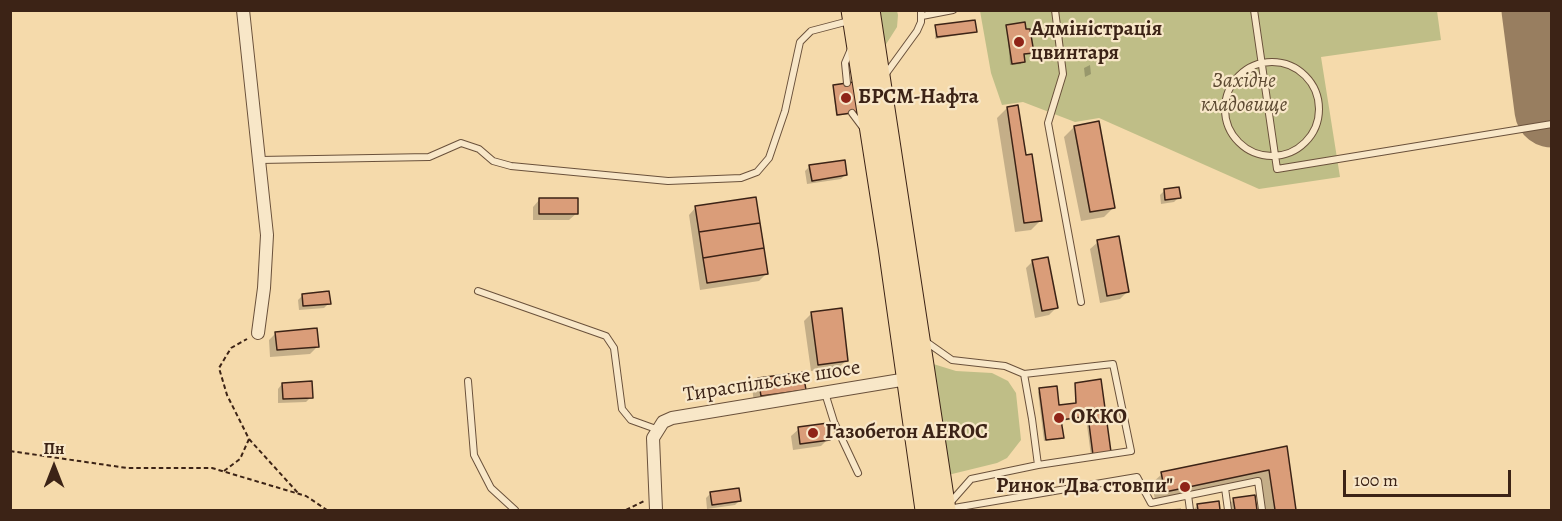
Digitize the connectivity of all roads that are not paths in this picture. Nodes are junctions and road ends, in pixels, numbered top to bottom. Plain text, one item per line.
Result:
1 (243, 10) edge
2 (953, 10) edge
3 (1055, 10) edge
4 (1254, 10) edge
5 (922, 13) edge
6 (858, 19) edge
7 (1262, 63) junction
8 (847, 83) dead end
9 (880, 83) junction
10 (852, 113) dead end
11 (1551, 124) edge
12 (872, 138) junction
13 (1275, 157) junction
14 (260, 160) junction
15 (478, 291) dead end
16 (1081, 302) dead end
17 (258, 333) road end
18 (919, 337) junction
19 (1024, 374) junction
20 (907, 379) junction
21 (468, 381) dead end
22 (825, 393) junction
23 (656, 429) junction
24 (1038, 465) junction
25 (858, 473) dead end
26 (1225, 488) junction
27 (1188, 495) junction
28 (993, 507) edge
29 (1152, 507) edge
30 (515, 510) edge
31 (656, 510) edge
32 (938, 510) edge
33 (983, 510) edge
34 (1190, 510) edge
35 (1228, 510) edge
36 (1262, 510) edge

1 - 14 street
2 - 5 lane
3 - 16 lane
4 - 7 lane
5 - 9 lane
6 - 8 lane
6 - 9 highway
6 - 12 highway
6 - 14 lane
7 - 13 lane
7 - 13 lane
7 - 13 lane
9 - 18 highway
10 - 12 lane
11 - 13 lane
12 - 20 highway
14 - 17 street
15 - 23 lane
18 - 19 lane
18 - 32 highway
19 - 24 lane
19 - 24 lane
20 - 22 street, Тираспільське шосе
20 - 32 highway
21 - 30 lane
22 - 23 street, Тираспільське шосе
22 - 25 lane
23 - 31 street
24 - 32 lane
26 - 27 lane
26 - 35 lane
26 - 36 lane
27 - 29 lane
27 - 34 lane
28 - 29 lane
28 - 32 lane
28 - 33 lane

